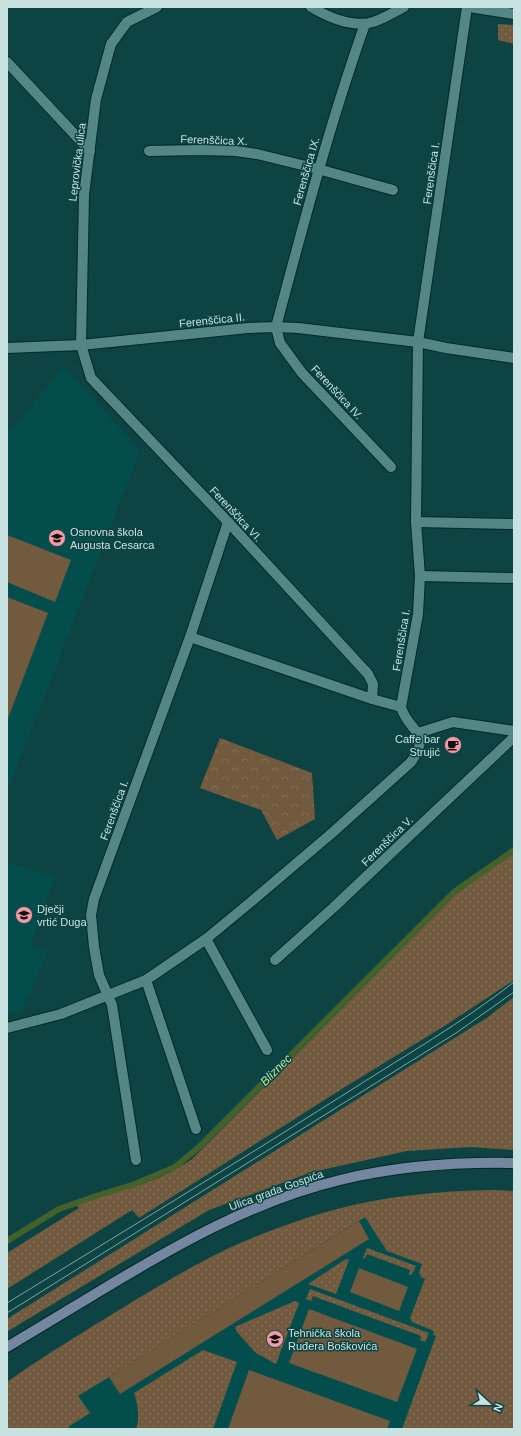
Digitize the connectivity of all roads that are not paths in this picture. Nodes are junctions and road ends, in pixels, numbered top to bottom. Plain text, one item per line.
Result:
1 (157, 7) edge
2 (310, 7) edge
3 (404, 7) edge
4 (468, 7) edge
5 (514, 14) edge
6 (365, 24) junction
7 (7, 62) edge
8 (90, 151) junction
9 (149, 151) dead end
10 (318, 169) junction
11 (393, 190) dead end
12 (276, 327) junction
13 (418, 342) junction
14 (81, 345) junction
15 (7, 348) edge
16 (514, 358) edge
17 (391, 467) dead end
18 (228, 522) junction
19 (416, 522) junction
20 (514, 524) edge
21 (420, 576) junction
22 (514, 578) edge
23 (190, 637) junction
24 (372, 699) junction
25 (402, 707) junction
26 (514, 731) edge
27 (418, 733) junction
28 (514, 737) edge
29 (206, 938) junction
30 (275, 960) dead end
31 (146, 980) junction
32 (108, 995) junction
33 (7, 1028) edge
34 (267, 1050) dead end
35 (196, 1129) dead end
36 (136, 1160) dead end
37 (514, 1163) edge
38 (7, 1347) edge

1 - 8 street, Leprovička ulica
2 - 6 street
3 - 6 street
4 - 5 street
4 - 13 street, Ferenščica I.
6 - 10 street, Ferenščica IX.
7 - 8 street
8 - 14 street, Leprovička ulica
9 - 10 street, Ferenščica X.
10 - 11 street, Ferenščica X.
10 - 12 street, Ferenščica IX.
12 - 13 street, Ferenščica II.
12 - 14 street, Ferenščica II.
12 - 17 street, Ferenščica IV.
13 - 16 street
13 - 19 street, Ferenščica I.
14 - 15 street, Ferenščica II.
14 - 18 street, Ferenščica VI.
18 - 23 street, Ferenščica I.
18 - 24 street, Ferenščica VI.
19 - 20 street
19 - 21 street, Ferenščica I.
21 - 22 street
21 - 25 street, Ferenščica I.
23 - 24 street
23 - 32 street, Ferenščica I.
24 - 25 street
25 - 27 street
26 - 27 street
27 - 29 street
28 - 30 street, Ferenščica V.
29 - 31 street
29 - 34 street
31 - 32 street
31 - 35 street
32 - 33 street
32 - 36 street, Ferenščica I.
37 - 38 street, Ulica grada Gospića

